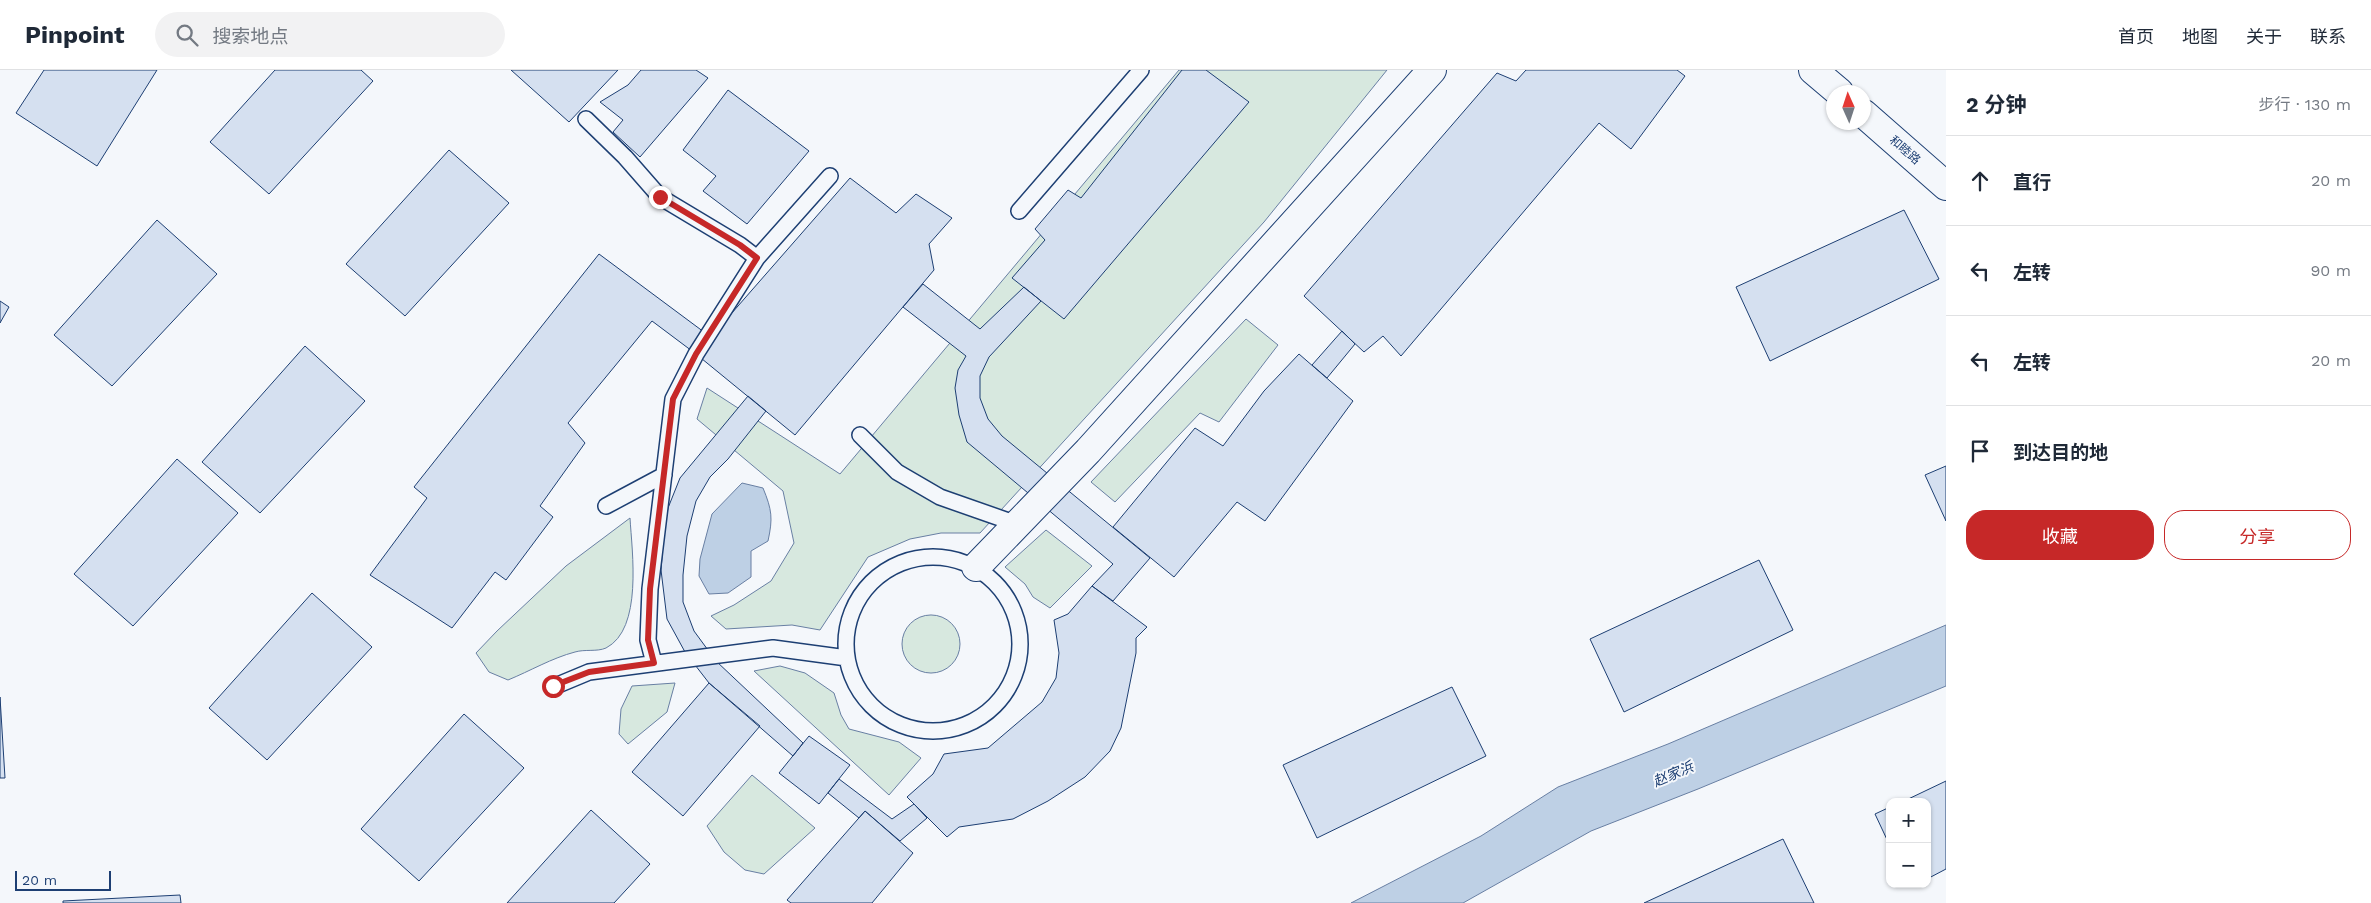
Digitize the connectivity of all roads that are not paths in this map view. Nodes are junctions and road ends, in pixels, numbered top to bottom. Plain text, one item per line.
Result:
1 (1141, 70) edge
2 (1432, 70) edge
3 (1813, 70) edge
4 (1831, 85) edge
5 (1871, 119) edge
6 (586, 120) dead end
7 (1942, 175) edge
8 (830, 176) dead end
9 (1019, 212) dead end
10 (757, 258) junction
11 (860, 435) dead end
12 (664, 475) junction
13 (606, 506) dead end
14 (1017, 524) junction
15 (976, 567) junction
16 (847, 658) junction
17 (654, 663) junction
18 (553, 686) dead end

1 - 9 lane
2 - 14 street
3 - 4 street
5 - 7 street, 和睦路
6 - 10 lane
8 - 10 lane
10 - 12 lane
11 - 14 lane
12 - 13 lane
12 - 17 lane
14 - 15 street
15 - 16 lane
15 - 16 lane
16 - 17 lane
17 - 18 lane

